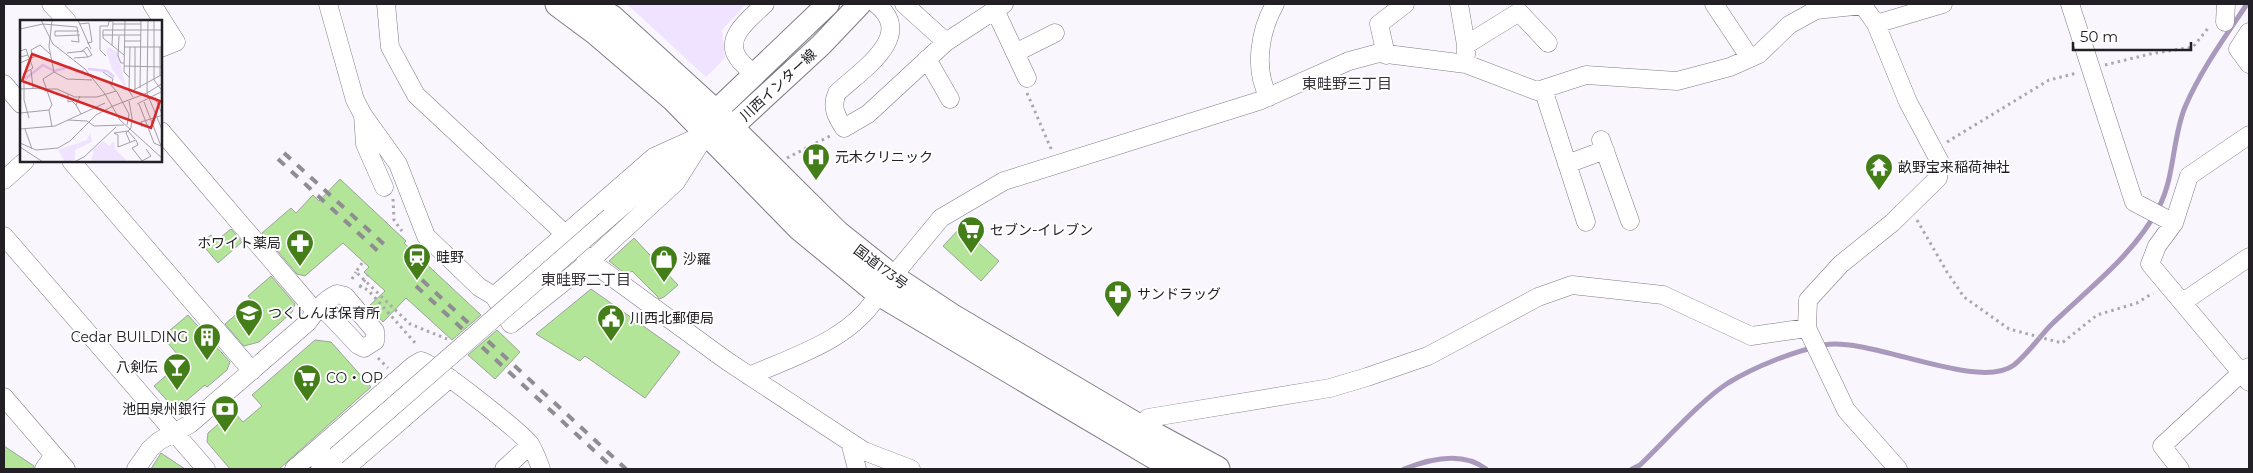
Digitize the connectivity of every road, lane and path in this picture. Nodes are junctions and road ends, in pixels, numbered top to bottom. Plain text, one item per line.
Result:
1 (51, 4) edge
2 (152, 4) edge
3 (328, 4) edge
4 (386, 4) edge
5 (558, 4) edge
6 (590, 4) edge
7 (765, 4) edge
8 (828, 4) edge
9 (860, 4) edge
10 (876, 4) edge
11 (904, 4) edge
12 (1275, 4) edge
13 (1405, 4) edge
14 (1459, 4) edge
15 (1714, 4) edge
16 (1862, 4) edge
17 (1943, 4) edge
18 (2070, 4) edge
19 (999, 7) edge
20 (2225, 11) edge
21 (65, 20) edge
22 (1876, 24) junction
23 (2249, 32) edge
24 (1055, 33) dead end
25 (946, 42) junction
26 (1548, 43) dead end
27 (1466, 45) junction
28 (162, 48) edge
29 (1015, 53) junction
30 (1386, 55) junction
31 (1750, 58) junction
32 (927, 59) junction
33 (1466, 64) junction
34 (2249, 64) edge
35 (2091, 69) junction
36 (754, 75) junction
37 (1027, 78) joint
38 (4, 84) edge
39 (1543, 89) junction
40 (1269, 97) junction
41 (950, 99) dead end
42 (20, 103) edge
43 (363, 115) junction
44 (718, 124) junction
45 (844, 128) junction
46 (162, 132) edge
47 (2249, 135) edge
48 (1933, 150) junction
49 (24, 162) edge
50 (73, 162) edge
51 (1057, 164) junction
52 (1568, 164) junction
53 (769, 166) junction
54 (4, 180) edge
55 (384, 187) dead end
56 (1910, 206) junction
57 (1630, 221) dead end
58 (1586, 222) dead end
59 (2174, 223) junction
60 (566, 234) junction
61 (4, 236) edge
62 (2249, 257) edge
63 (590, 261) junction
64 (362, 263) dead end
65 (356, 272) junction
66 (368, 275) dead end
67 (352, 279) dead end
68 (365, 280) junction
69 (886, 285) junction
70 (2168, 285) junction
71 (359, 286) junction
72 (353, 295) junction
73 (494, 296) junction
74 (2183, 302) junction
75 (318, 308) junction
76 (1807, 328) junction
77 (448, 340) dead end
78 (421, 350) dead end
79 (252, 370) junction
80 (2246, 374) edge
81 (749, 376) junction
82 (450, 378) junction
83 (4, 397) edge
84 (174, 433) junction
85 (1134, 434) junction
86 (850, 442) junction
87 (530, 445) junction
88 (49, 462) edge
89 (340, 462) edge
90 (66, 469) edge
91 (136, 469) edge
92 (206, 469) edge
93 (294, 469) edge
94 (320, 469) edge
95 (504, 469) edge
96 (541, 469) edge
97 (857, 469) edge
98 (911, 469) edge
99 (1176, 469) edge
100 (1217, 469) edge
101 (1898, 469) edge
102 (2180, 469) edge

1 - 21 street
2 - 28 street
3 - 43 street
4 - 60 street
5 - 44 highway, 国道173号
6 - 44 highway, 国道173号
7 - 36 street
8 - 36 main road, 川西インター線
9 - 44 main road, 川西インター線
10 - 45 street
11 - 25 street
12 - 40 street
13 - 30 street
14 - 27 street
15 - 31 street
16 - 22 street
16 - 31 street
17 - 22 street
18 - 35 street
19 - 25 street
19 - 29 street
20 - 35 path
22 - 48 street
23 - 34 street
24 - 29 street
25 - 32 street
26 - 27 street
27 - 33 street
29 - 37 street
30 - 33 street
30 - 40 street
31 - 39 street
32 - 41 street
32 - 45 street
33 - 39 street
35 - 48 path
35 - 59 street
36 - 44 main road, 川西インター線
37 - 51 path
38 - 42 street
39 - 52 street
40 - 51 street
43 - 55 street
43 - 73 street
44 - 53 highway, 国道173号
44 - 60 street
44 - 63 street
44 - 69 highway, 国道173号
44 - 89 street, bridge
45 - 53 path
46 - 75 street
47 - 59 street
48 - 56 street
49 - 54 street
50 - 79 street
51 - 69 street
52 - 57 street
52 - 58 street
53 - 69 highway, 国道173号
56 - 70 path
56 - 76 street
59 - 70 street
60 - 63 street
60 - 73 street
61 - 84 street
62 - 74 street
63 - 73 street
63 - 81 street
64 - 65 path
65 - 67 path
65 - 68 path
66 - 68 path
68 - 71 path
68 - 77 path
69 - 81 street
69 - 85 highway, 国道173号
70 - 74 street
71 - 72 path
71 - 78 path
72 - 75 street
72 - 75 street
74 - 80 street
75 - 79 street
76 - 85 street
76 - 101 street
79 - 84 street
80 - 102 street
81 - 86 street
82 - 87 street
82 - 89 street
82 - 93 street
83 - 88 street
84 - 91 street
84 - 92 street
85 - 99 highway, 国道173号
85 - 100 highway, 国道173号
86 - 97 street
86 - 98 street
87 - 95 street
87 - 96 street
88 - 90 street
89 - 94 street

